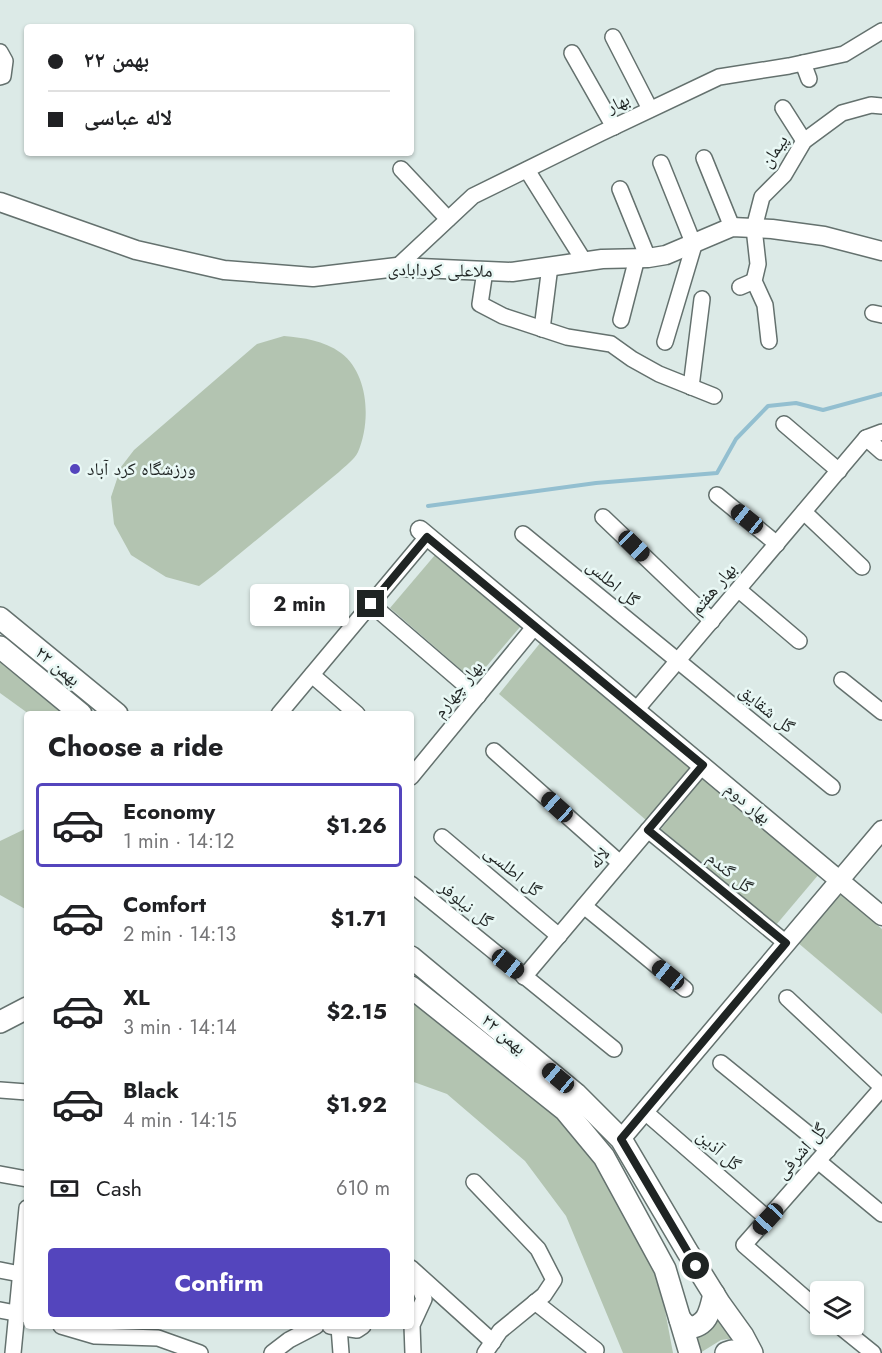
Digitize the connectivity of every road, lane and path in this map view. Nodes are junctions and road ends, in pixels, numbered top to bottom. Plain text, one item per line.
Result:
1 (882, 31) edge
2 (613, 37) dead end
3 (0, 52) edge
4 (572, 53) dead end
5 (803, 63) junction
6 (0, 77) edge
7 (809, 79) dead end
8 (882, 106) edge
9 (783, 108) dead end
10 (651, 109) junction
11 (614, 127) junction
12 (804, 141) junction
13 (704, 158) dead end
14 (661, 163) dead end
15 (400, 169) dead end
16 (527, 170) junction
17 (620, 189) dead end
18 (0, 202) edge
19 (448, 219) junction
20 (732, 227) junction
21 (754, 228) junction
22 (694, 245) junction
23 (882, 251) edge
24 (642, 258) junction
25 (584, 261) junction
26 (550, 266) junction
27 (397, 267) junction
28 (485, 271) junction
29 (702, 299) dead end
30 (621, 320) dead end
31 (542, 329) junction
32 (769, 341) dead end
33 (665, 342) dead end
34 (691, 387) junction
35 (714, 396) dead end
36 (784, 424) dead end
37 (882, 432) edge
38 (866, 438) junction
39 (882, 452) edge
40 (839, 471) junction
41 (717, 495) dead end
42 (804, 512) junction
43 (603, 517) dead end
44 (423, 533) joint
45 (524, 534) dead end
46 (777, 544) junction
47 (862, 567) dead end
48 (739, 590) junction
49 (371, 604) junction
50 (0, 618) edge
51 (712, 621) junction
52 (535, 626) junction
53 (799, 641) dead end
54 (0, 647) edge
55 (678, 662) junction
56 (312, 675) junction
57 (842, 680) dead end
58 (478, 696) junction
59 (636, 710) junction
60 (77, 711) edge
61 (113, 711) edge
62 (282, 711) edge
63 (354, 711) edge
64 (882, 712) edge
65 (494, 752) dead end
66 (703, 765) junction
67 (414, 773) edge
68 (832, 787) dead end
69 (648, 830) junction
70 (882, 830) edge
71 (442, 837) dead end
72 (620, 863) junction
73 (840, 879) junction
74 (414, 886) edge
75 (584, 906) junction
76 (882, 916) edge
77 (559, 936) junction
78 (786, 943) junction
79 (414, 959) edge
80 (524, 977) junction
81 (414, 989) edge
82 (685, 989) dead end
83 (786, 998) dead end
84 (24, 1010) edge
85 (0, 1022) edge
86 (614, 1049) dead end
87 (721, 1063) dead end
88 (882, 1088) edge
89 (0, 1090) edge
90 (24, 1092) edge
91 (644, 1111) junction
92 (621, 1139) junction
93 (823, 1155) junction
94 (0, 1174) edge
95 (24, 1178) edge
96 (474, 1182) dead end
97 (882, 1214) edge
98 (768, 1219) junction
99 (24, 1258) edge
100 (0, 1270) edge
101 (414, 1272) edge
102 (20, 1274) junction
103 (414, 1275) edge
104 (714, 1294) junction
105 (536, 1302) junction
106 (810, 1302) edge
107 (0, 1310) edge
108 (22, 1314) edge
109 (680, 1319) junction
110 (414, 1321) edge
111 (71, 1329) edge
112 (310, 1329) edge
113 (335, 1329) edge
114 (412, 1329) edge
115 (159, 1332) edge
116 (851, 1335) edge
117 (489, 1347) edge
118 (13, 1353) edge
119 (200, 1353) edge
120 (272, 1353) edge
121 (342, 1353) edge
122 (413, 1353) edge
123 (594, 1353) edge
124 (690, 1353) edge
125 (726, 1353) edge
126 (740, 1353) edge
127 (752, 1353) edge
128 (873, 1353) edge

1 - 5 street, بهار
2 - 10 street
3 - 6 street
4 - 11 street
5 - 7 street
5 - 10 street, بهار
8 - 12 street, پیمان
9 - 12 street
10 - 11 street, بهار
11 - 16 street, بهار
12 - 21 street, پیمان
13 - 20 street
14 - 22 street
15 - 19 street
16 - 19 street, بهار
16 - 25 street
17 - 24 street
18 - 27 street, ملاعلی کردابادی
19 - 27 street, بهار
20 - 21 street, ملاعلی کردابادی
20 - 22 street, ملاعلی کردابادی
21 - 23 street, ملاعلی کردابادی
21 - 32 street
22 - 24 street, ملاعلی کردابادی
22 - 33 street
24 - 25 street, ملاعلی کردابادی
24 - 30 street
25 - 26 street, ملاعلی کردابادی
26 - 28 street, ملاعلی کردابادی
26 - 31 street
27 - 28 street, ملاعلی کردابادی
28 - 31 street
29 - 34 street
31 - 34 street
34 - 35 street
36 - 40 street
37 - 38 street
38 - 39 street
38 - 40 street, بهار هفتم
40 - 42 street, بهار هفتم
41 - 46 street
42 - 46 street, بهار هفتم
42 - 47 street
43 - 51 street
44 - 49 street
44 - 52 street, بهار دوم
45 - 55 street, گل اطلس
46 - 48 street, بهار هفتم
48 - 51 street, بهار هفتم
48 - 53 street
49 - 56 street
49 - 58 street
50 - 61 main road, ۲۲ بهمن
51 - 55 street, بهار هفتم
52 - 58 street, بهار چهارم
52 - 59 street, بهار دوم
54 - 60 main road, ۲۲ بهمن
55 - 59 street, بهار هفتم
55 - 68 street, گل شقایق
56 - 62 street
56 - 63 street
57 - 64 street
58 - 67 street, بهار چهارم
59 - 66 street, بهار دوم
65 - 72 street
66 - 69 street, لاله
66 - 73 street, بهار دوم
69 - 72 street, لاله
69 - 78 street, گل گندم
70 - 73 street
71 - 77 street, گل اطلسی
72 - 75 street, لاله
73 - 76 street, بهار دوم
73 - 78 street
74 - 80 street, گل نیلوفر
75 - 77 street, لاله
75 - 82 street
77 - 80 street, لاله
78 - 91 street
79 - 92 main road, ۲۲ بهمن
80 - 86 street, گل نیلوفر
81 - 109 main road, ۲۲ بهمن
83 - 88 street
84 - 85 main road
87 - 93 street
88 - 93 street, گل اشرفی
89 - 90 street
91 - 92 street
91 - 98 street, گل آذین
92 - 104 main road, ۲۲ بهمن
93 - 97 street
93 - 98 street, گل اشرفی
94 - 95 street
96 - 105 street
98 - 106 street, گل اشرفی
99 - 102 street
100 - 102 street
101 - 117 street
102 - 108 street
103 - 110 street
104 - 109 main road
104 - 127 main road, ۲۲ بهمن
105 - 117 street
105 - 123 street
107 - 108 street
108 - 118 street
109 - 124 main road, ۲۲ بهمن
111 - 115 street
112 - 120 street
113 - 121 street
114 - 122 street
115 - 119 street
116 - 128 street
125 - 126 main road

